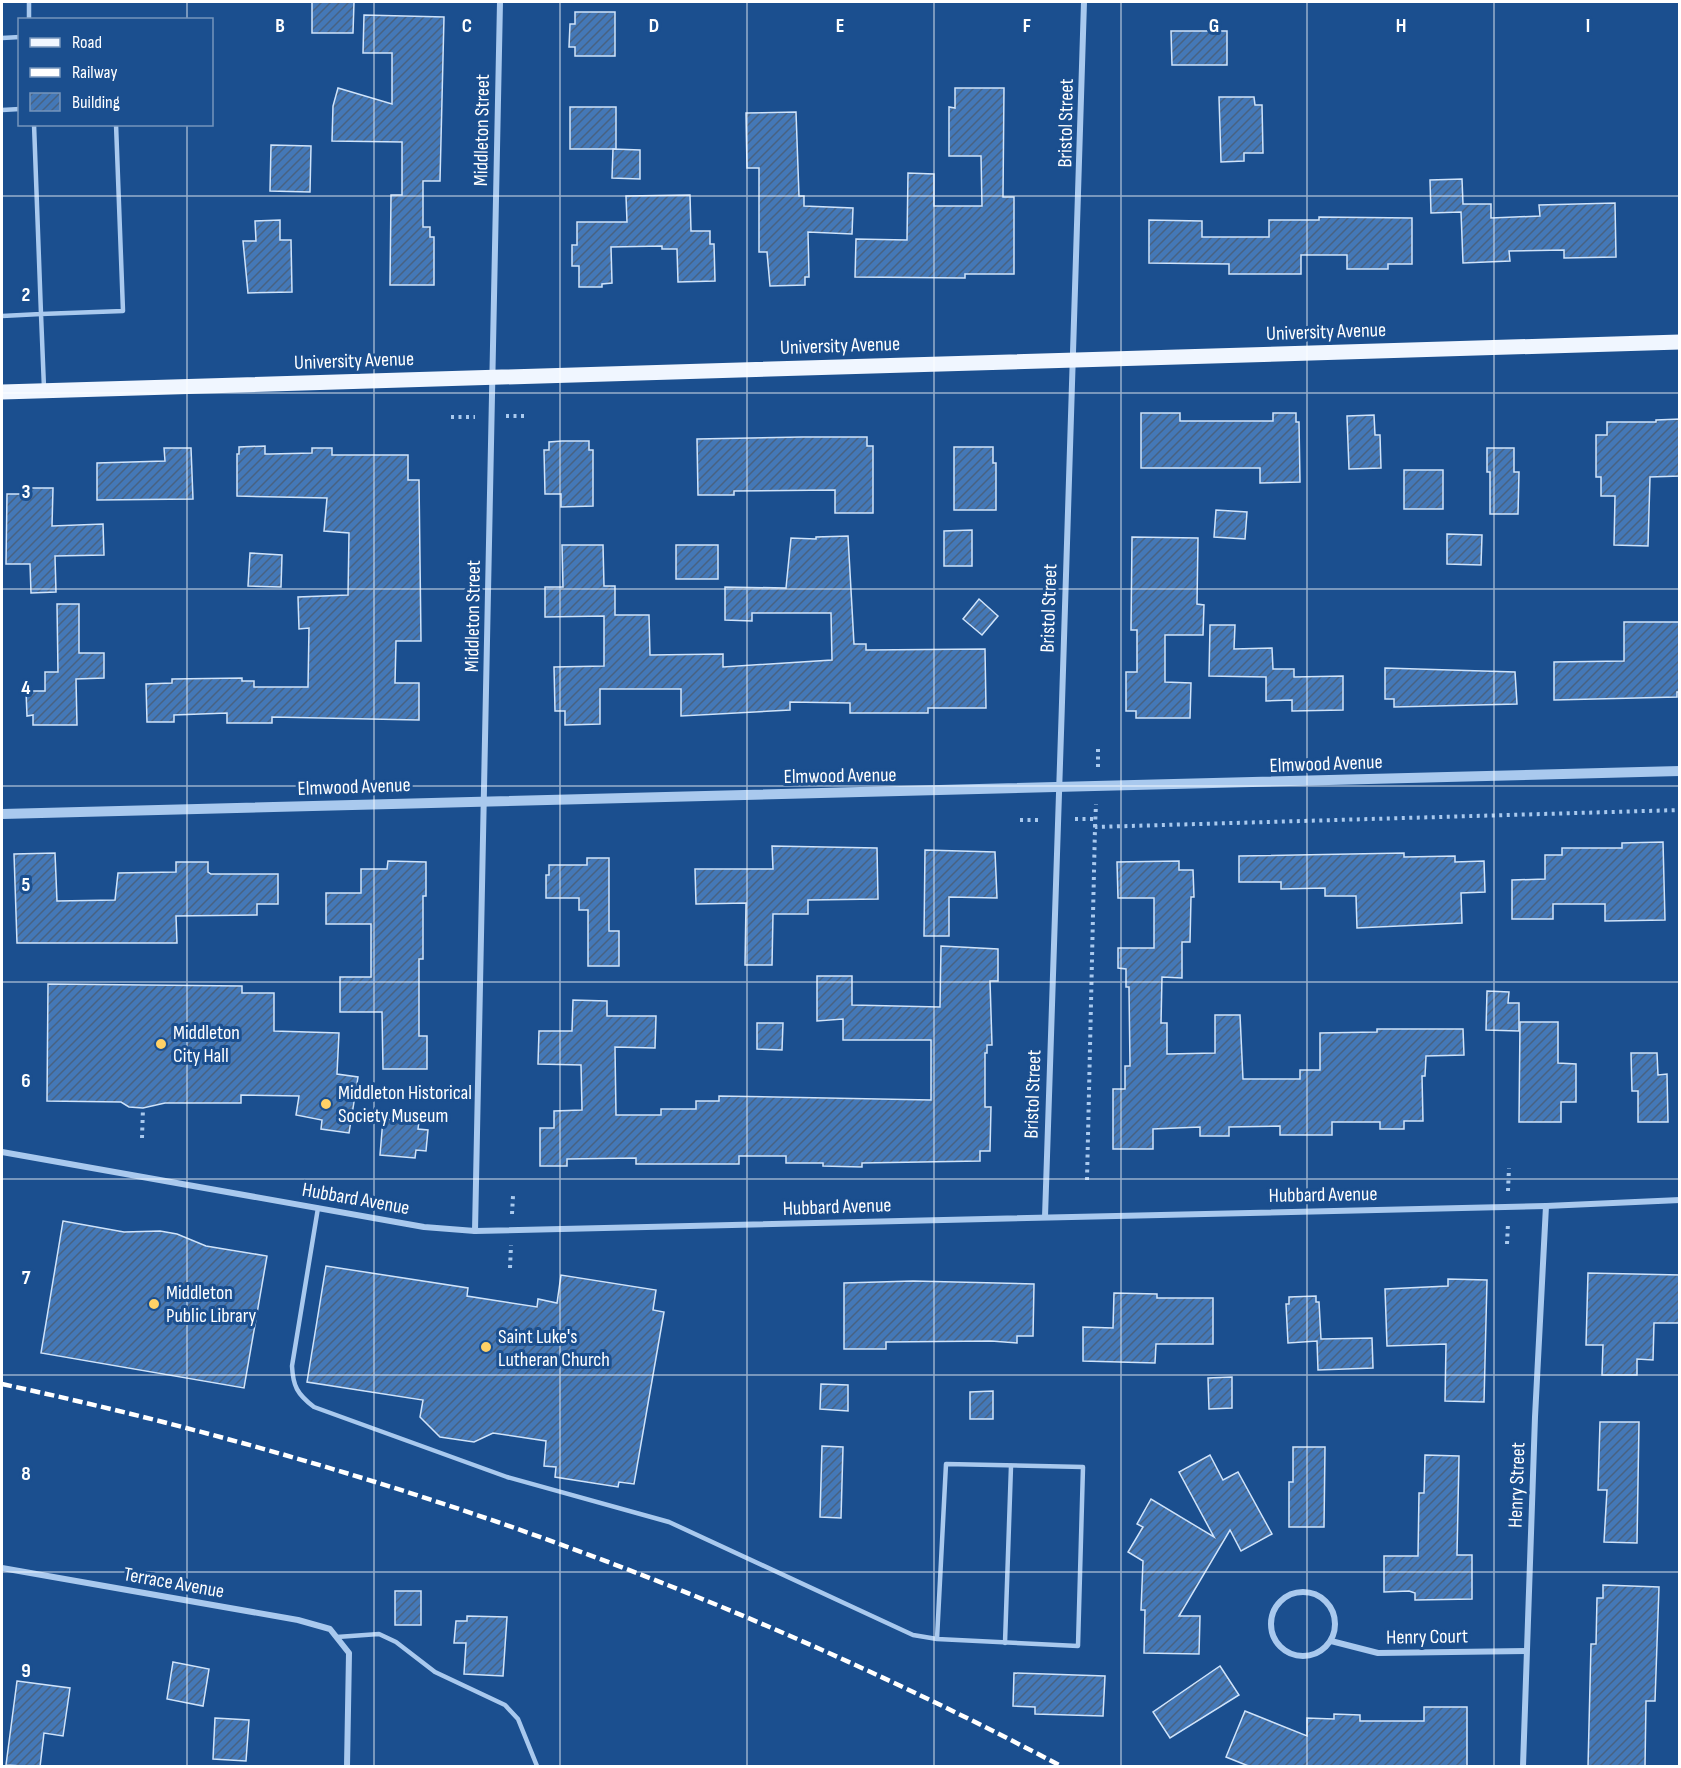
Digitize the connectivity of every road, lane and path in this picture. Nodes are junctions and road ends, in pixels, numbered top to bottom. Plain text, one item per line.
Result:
1 (29, 2) edge
2 (500, 2) edge
3 (1084, 2) edge
4 (29, 18) edge
5 (18, 37) edge
6 (2, 38) edge
7 (18, 109) edge
8 (2, 110) edge
9 (34, 126) edge
10 (116, 126) edge
11 (41, 314) junction
12 (2, 316) edge
13 (1680, 342) edge
14 (1075, 359) junction
15 (494, 376) junction
16 (44, 391) junction
17 (2, 392) edge
18 (1680, 771) edge
19 (1058, 788) junction
20 (485, 800) junction
21 (1680, 810) edge
22 (2, 814) edge
23 (143, 1108) dead end
24 (142, 1138) dead end
25 (2, 1152) edge
26 (1087, 1180) dead end
27 (1680, 1200) edge
28 (1546, 1206) junction
29 (318, 1208) junction
30 (1045, 1217) junction
31 (475, 1232) junction
32 (1011, 1466) junction
33 (2, 1568) edge
34 (337, 1637) junction
35 (937, 1639) junction
36 (1331, 1641) junction
37 (1005, 1642) junction
38 (1526, 1651) junction
39 (347, 1767) edge
40 (537, 1767) edge
41 (1523, 1767) edge

1 - 4 lane
2 - 15 street, Middleton Street
3 - 14 street, Bristol Street
5 - 6 lane
7 - 8 lane
9 - 11 lane
10 - 11 lane
11 - 12 lane
11 - 16 lane
13 - 14 main road, University Avenue
14 - 15 main road, University Avenue
14 - 19 street, Bristol Street
15 - 16 main road, University Avenue
15 - 20 street, Middleton Street
16 - 17 main road, University Avenue
18 - 19 street, Elmwood Avenue
19 - 20 street, Elmwood Avenue
19 - 30 street, Bristol Street
20 - 22 street, Elmwood Avenue
20 - 31 street, Middleton Street
21 - 26 path
23 - 24 path
25 - 29 street, Hubbard Avenue
27 - 28 street, Hubbard Avenue
28 - 30 street, Hubbard Avenue
28 - 38 street, Henry Street
29 - 31 street, Hubbard Avenue
29 - 35 lane
30 - 31 street, Hubbard Avenue
32 - 35 lane
32 - 37 lane
32 - 37 lane
33 - 34 street, Terrace Avenue
34 - 39 street
34 - 40 lane
35 - 37 lane
36 - 36 street
36 - 38 street, Henry Court
38 - 41 street, Henry Street

